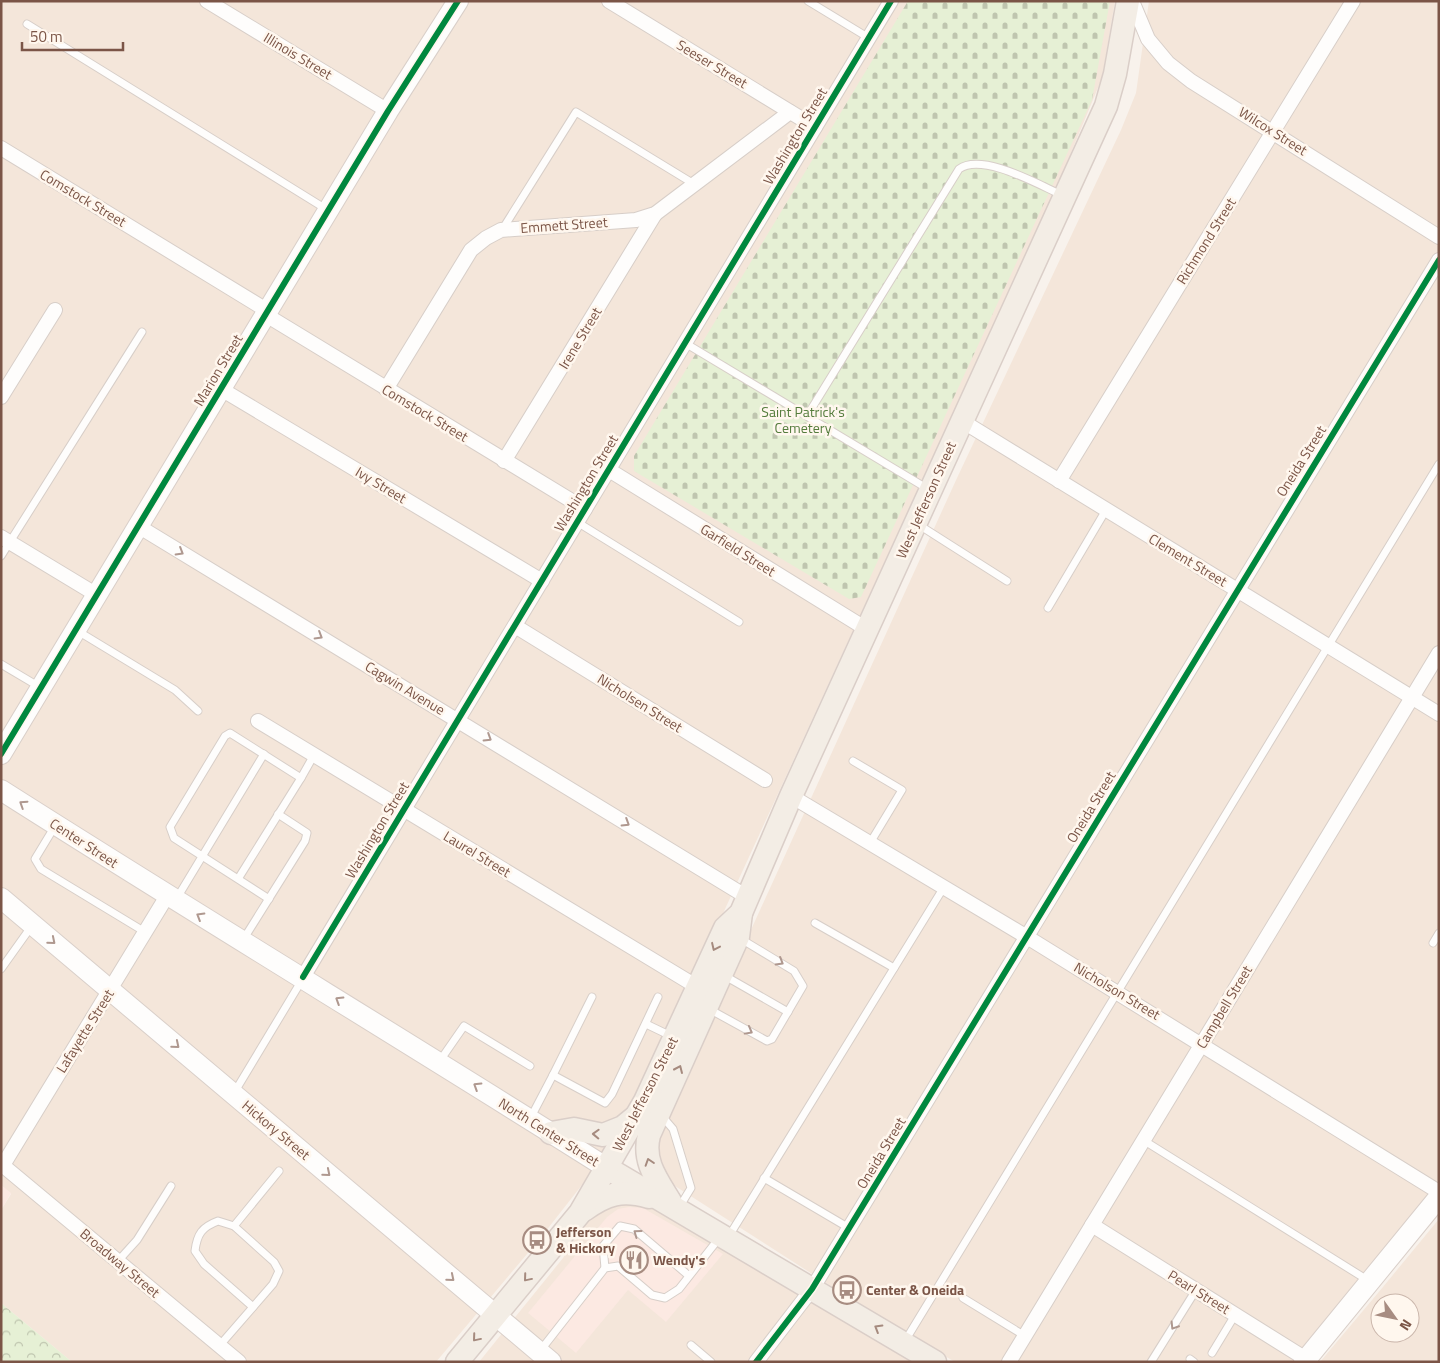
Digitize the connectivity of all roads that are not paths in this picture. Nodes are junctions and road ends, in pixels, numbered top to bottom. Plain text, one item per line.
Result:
1 (207, 1) edge
2 (458, 1) edge
3 (609, 1) edge
4 (808, 1) edge
5 (891, 1) edge
6 (1128, 1) edge
7 (1132, 1) edge
8 (1353, 1) edge
9 (26, 24) dead end
10 (869, 38) junction
11 (388, 111) junction
12 (790, 112) junction
13 (815, 128) junction
14 (1274, 131) junction
15 (1, 148) edge
16 (694, 184) junction
17 (1064, 197) junction
18 (328, 211) junction
19 (655, 214) junction
20 (502, 230) junction
21 (1439, 237) edge
22 (1439, 260) edge
23 (55, 310) dead end
24 (267, 313) junction
25 (142, 332) dead end
26 (685, 343) junction
27 (221, 389) junction
28 (386, 389) junction
29 (1, 397) edge
30 (807, 416) junction
31 (962, 421) junction
32 (504, 461) junction
33 (1439, 464) edge
34 (609, 470) junction
35 (1059, 481) junction
36 (930, 491) junction
37 (585, 509) junction
38 (1106, 510) junction
39 (577, 522) junction
40 (916, 523) junction
41 (138, 526) junction
42 (6, 540) edge
43 (1, 556) edge
44 (1007, 580) dead end
45 (542, 581) junction
46 (1236, 590) junction
47 (97, 595) junction
48 (1048, 608) dead end
49 (739, 622) dead end
50 (514, 626) junction
51 (76, 630) junction
52 (868, 630) junction
53 (1328, 646) junction
54 (1439, 653) edge
55 (1, 664) edge
56 (41, 688) junction
57 (1412, 697) junction
58 (198, 712) dead end
59 (1439, 714) edge
60 (258, 720) dead end
61 (458, 720) junction
62 (1, 754) edge
63 (264, 754) junction
64 (314, 755) junction
65 (853, 761) dead end
66 (301, 778) junction
67 (765, 780) dead end
68 (1, 790) edge
69 (792, 796) junction
70 (404, 810) junction
71 (278, 814) junction
72 (56, 825) junction
73 (870, 843) junction
74 (202, 856) junction
75 (238, 879) junction
76 (944, 887) junction
77 (1, 898) edge
78 (171, 898) junction
79 (269, 899) junction
80 (744, 905) junction
81 (816, 923) dead end
82 (32, 924) junction
83 (145, 932) junction
84 (1439, 933) edge
85 (738, 937) junction
86 (1028, 937) junction
87 (242, 941) junction
88 (1433, 942) dead end
89 (894, 968) junction
90 (1, 969) edge
91 (722, 974) junction
92 (303, 977) junction
93 (111, 990) junction
94 (1116, 992) junction
95 (592, 997) dead end
96 (658, 997) dead end
97 (705, 997) junction
98 (788, 1012) junction
99 (646, 1024) junction
100 (674, 1038) junction
101 (1202, 1044) junction
102 (439, 1063) junction
103 (530, 1066) dead end
104 (553, 1075) junction
105 (234, 1094) junction
106 (648, 1114) junction
107 (530, 1120) junction
108 (551, 1132) junction
109 (1143, 1140) junction
110 (2, 1164) edge
111 (607, 1168) junction
112 (278, 1171) dead end
113 (764, 1178) junction
114 (172, 1186) dead end
115 (1439, 1192) edge
116 (1439, 1197) edge
117 (675, 1207) junction
118 (580, 1214) junction
119 (1092, 1225) junction
120 (234, 1226) junction
121 (849, 1228) junction
122 (724, 1236) junction
123 (118, 1261) junction
124 (605, 1268) junction
125 (688, 1276) junction
126 (1370, 1282) junction
127 (812, 1289) junction
128 (1196, 1290) junction
129 (962, 1298) dead end
130 (253, 1307) junction
131 (1235, 1314) junction
132 (496, 1315) junction
133 (1025, 1336) junction
134 (904, 1343) junction
135 (220, 1345) junction
136 (691, 1345) dead end
137 (1212, 1353) dead end
138 (545, 1357) edge
139 (1305, 1360) edge
140 (240, 1362) edge
141 (457, 1362) edge
142 (711, 1362) edge
143 (756, 1362) edge
144 (935, 1362) edge
145 (1009, 1362) edge
146 (1151, 1362) edge

1 - 11 street, Illinois Street
2 - 11 street, Marion Street
3 - 12 street, Seeser Street
4 - 10 lane
5 - 10 street, Washington Street
6 - 17 main road, West Jefferson Street
7 - 14 street, Wilcox Street
8 - 14 street, Richmond Street
9 - 18 lane
10 - 13 street, Washington Street
11 - 18 street, Marion Street
12 - 13 street, Seeser Street
12 - 16 street, Emmett Street
13 - 26 street, Washington Street
14 - 21 street, Wilcox Street
14 - 35 street, Richmond Street
15 - 24 street, Comstock Street
16 - 19 street, Emmett Street
16 - 20 lane
17 - 30 lane
17 - 31 main road, West Jefferson Street
18 - 24 street, Marion Street
19 - 20 street, Emmett Street
19 - 32 street, Irene Street
20 - 28 street, Emmett Street
22 - 46 street, Oneida Street
23 - 29 street
24 - 27 street, Marion Street
24 - 28 street, Comstock Street
25 - 42 lane
26 - 30 lane
26 - 34 street, Washington Street
27 - 41 street, Marion Street
27 - 45 street, Ivy Street
28 - 32 street, Comstock Street
30 - 36 lane
31 - 35 street, Clement Street
31 - 36 main road, West Jefferson Street
32 - 37 street, Comstock Street
33 - 53 lane
34 - 37 street, Washington Street
34 - 52 street, Garfield Street
35 - 38 street, Clement Street
36 - 40 main road, West Jefferson Street
37 - 39 street, Washington Street
38 - 46 street, Clement Street
38 - 48 lane
39 - 45 street, Washington Street
39 - 49 lane
40 - 44 lane
40 - 52 main road, West Jefferson Street
41 - 47 street, Marion Street
41 -> 61 street, Cagwin Avenue
42 - 43 lane
42 - 47 street
45 - 50 street, Washington Street
46 - 53 street, Clement Street
46 - 86 street, Oneida Street
47 - 51 street, Marion Street
50 - 61 street, Washington Street
50 - 67 street, Nicholsen Street
51 - 56 street, Marion Street
51 - 58 lane
52 - 69 main road, West Jefferson Street
53 - 57 street, Clement Street
53 - 94 lane
54 - 57 street, Campbell Street
55 - 56 lane
56 - 62 street, Marion Street
57 - 59 street, Clement Street
57 - 101 street, Campbell Street
60 - 64 street, Laurel Street
61 - 70 street, Washington Street
61 -> 80 street, Cagwin Avenue
63 - 66 lane
63 - 74 lane
63 - 74 lane
64 - 66 lane
64 - 70 street, Laurel Street
65 - 73 lane
66 - 71 lane
72 -> 68 street, Center Street
69 - 73 street, Nicholson Street
69 - 80 main road, West Jefferson Street
70 - 92 street, Washington Street
70 - 97 street, Laurel Street
71 - 75 lane
71 - 79 lane
72 - 78 street, Center Street
72 - 83 lane
73 - 76 street, Nicholson Street
74 - 75 lane
74 - 78 lane
75 - 79 lane
76 - 86 street, Nicholson Street
76 - 89 lane
77 - 82 street, Hickory Street
78 - 83 street, Lafayette Street
87 -> 78 street, North Center Street
79 - 87 lane
80 - 85 main road
80 -> 97 main road, West Jefferson Street
81 - 89 lane
82 - 90 lane
82 -> 93 street, Hickory Street
83 - 93 street, Lafayette Street
84 - 88 lane
85 - 91 main road
85 -> 98 lane
86 - 94 street, Nicholson Street
86 - 121 street, Oneida Street
87 - 92 street, North Center Street
89 - 113 lane
91 - 97 main road
91 - 98 lane
102 -> 92 street, North Center Street
92 - 105 lane
93 -> 105 street, Hickory Street
93 - 110 street, Lafayette Street
94 - 101 street, Nicholson Street
94 - 134 lane
95 - 104 lane
96 - 99 lane
97 -> 98 lane
97 - 100 main road, West Jefferson Street
106 -> 97 main road
99 - 100 lane
99 - 104 lane
100 - 106 main road, West Jefferson Street
101 - 109 street, Campbell Street
101 - 115 street, Nicholson Street
102 - 103 lane
107 -> 102 street, North Center Street
104 - 107 lane
105 -> 132 street, Hickory Street
106 -> 108 main road
106 - 111 main road, West Jefferson Street
117 -> 106 main road
106 - 117 lane
107 - 108 street, North Center Street
108 - 111 street, North Center Street
109 - 119 street, Campbell Street
109 - 126 lane
110 - 123 street, Broadway Street
111 - 117 main road, North Center Street
111 - 118 main road, West Jefferson Street
112 - 120 lane
113 - 121 lane
113 - 122 lane
114 - 123 lane
116 - 126 street
117 - 118 main road
117 - 122 main road, North Center Street
118 -> 132 main road, West Jefferson Street
119 - 128 street, Pearl Street
119 - 133 street, Campbell Street
120 - 130 lane
120 - 130 lane
121 - 127 street, Oneida Street
122 - 125 lane
122 - 127 main road, North Center Street
123 - 135 street, Broadway Street
124 - 125 lane
125 -> 124 lane
124 - 138 lane
126 - 139 street
134 -> 127 main road, North Center Street
127 - 143 street, Oneida Street
128 - 131 street, Pearl Street
128 -> 146 lane
129 - 133 lane
130 - 135 lane
131 - 137 lane
131 - 139 street, Pearl Street
132 - 138 street, Hickory Street
132 -> 141 main road, West Jefferson Street
133 - 145 street, Campbell Street
134 - 144 main road, North Center Street
135 - 140 street, Broadway Street
136 - 142 lane

